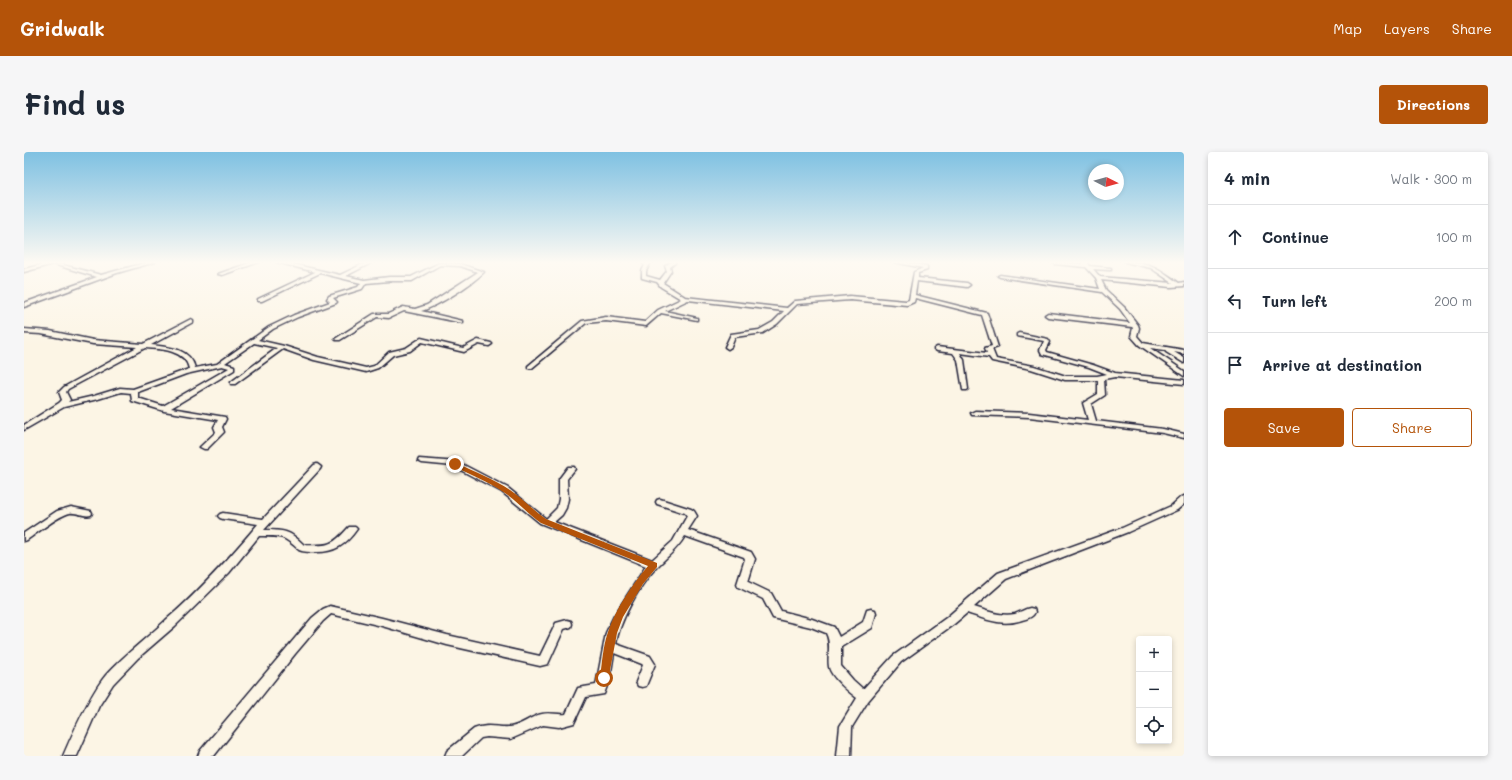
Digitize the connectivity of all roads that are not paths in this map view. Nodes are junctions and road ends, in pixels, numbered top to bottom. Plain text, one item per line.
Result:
1 (64, 290) edge
2 (281, 290) edge
3 (353, 290) edge
4 (455, 290) edge
5 (671, 290) edge
6 (913, 290) edge
7 (1098, 290) edge
8 (1104, 291) joint
9 (912, 296) junction
10 (685, 299) junction
11 (260, 300) dead end
12 (24, 305) edge
13 (789, 310) junction
14 (416, 311) junction
15 (660, 311) junction
16 (1048, 315) dead end
17 (695, 319) dead end
18 (191, 321) dead end
19 (461, 322) dead end
20 (1135, 325) junction
21 (24, 331) edge
22 (1019, 336) dead end
23 (338, 339) dead end
24 (252, 341) junction
25 (489, 344) dead end
26 (1141, 344) junction
27 (143, 346) junction
28 (282, 347) junction
29 (728, 347) dead end
30 (1164, 348) junction
31 (937, 349) dead end
32 (954, 351) junction
33 (1184, 352) edge
34 (991, 355) junction
35 (1184, 361) edge
36 (220, 365) junction
37 (1171, 365) junction
38 (1184, 365) edge
39 (530, 367) dead end
40 (192, 370) junction
41 (1184, 374) edge
42 (1115, 375) junction
43 (1101, 378) junction
44 (1184, 382) edge
45 (233, 383) dead end
46 (965, 389) dead end
47 (134, 391) junction
48 (62, 405) junction
49 (164, 409) junction
50 (974, 413) dead end
51 (1093, 423) junction
52 (24, 428) edge
53 (1184, 436) edge
54 (204, 447) dead end
55 (422, 461) dead end
56 (317, 467) dead end
57 (571, 470) dead end
58 (1184, 499) edge
59 (660, 502) dead end
60 (88, 513) dead end
61 (223, 516) dead end
62 (264, 522) junction
63 (547, 523) junction
64 (352, 529) dead end
65 (684, 532) junction
66 (256, 533) junction
67 (24, 538) edge
68 (654, 565) junction
69 (965, 608) junction
70 (1030, 612) dead end
71 (871, 614) dead end
72 (567, 624) dead end
73 (835, 645) junction
74 (609, 646) junction
75 (642, 682) dead end
76 (864, 697) junction
77 (70, 756) edge
78 (205, 756) edge
79 (452, 756) edge
80 (844, 756) edge

1 - 12 street
2 - 11 street
3 - 24 street
4 - 14 street
5 - 10 street
6 - 9 street
7 - 8 street
8 - 20 street
9 - 13 street
9 - 34 street
10 - 13 street
10 - 15 street
13 - 29 street
14 - 19 street
14 - 23 street
15 - 17 street
15 - 39 street
16 - 20 street
18 - 27 street
20 - 26 street
21 - 27 street
22 - 42 street
24 - 28 street
24 - 36 street
25 - 28 street
26 - 30 street
26 - 37 street
27 - 40 street
27 - 48 street
28 - 45 street
30 - 33 street
30 - 35 street
31 - 32 street
32 - 34 street
32 - 46 street
34 - 43 street
36 - 40 street
36 - 49 street
37 - 38 street
37 - 41 street
40 - 47 street
42 - 43 street
42 - 44 street
43 - 51 street
47 - 48 street
47 - 49 street
48 - 52 street
49 - 54 street
50 - 51 street
51 - 53 street
55 - 63 street
56 - 62 street
57 - 63 street
58 - 69 street
59 - 65 street
60 - 67 street
61 - 62 street
62 - 66 street
63 - 68 street
64 - 66 street
65 - 68 street
65 - 73 street
66 - 77 street
68 - 74 street
69 - 70 street
69 - 76 street
71 - 73 street
72 - 78 street
73 - 76 street
74 - 75 street
74 - 79 street
76 - 80 street

